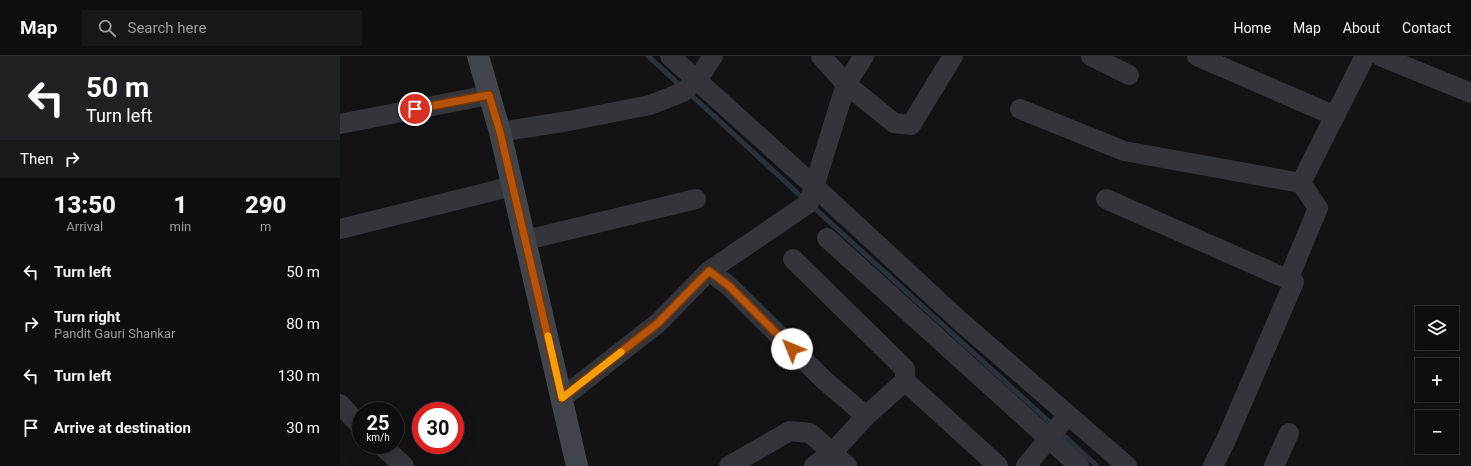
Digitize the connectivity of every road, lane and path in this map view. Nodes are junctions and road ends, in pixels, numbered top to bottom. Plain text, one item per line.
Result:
1 (478, 56) edge
2 (670, 56) edge
3 (713, 56) edge
4 (821, 56) edge
5 (864, 56) edge
6 (952, 56) edge
7 (1091, 56) edge
8 (1197, 56) edge
9 (1365, 56) edge
10 (1380, 56) edge
11 (1417, 63) edge
12 (1129, 75) dead end
13 (695, 80) junction
14 (846, 84) junction
15 (1471, 92) edge
16 (489, 95) junction
17 (1020, 109) dead end
18 (1335, 116) junction
19 (340, 124) edge
20 (500, 132) junction
21 (1301, 183) junction
22 (513, 186) junction
23 (814, 186) junction
24 (696, 199) dead end
25 (1106, 199) dead end
26 (340, 229) edge
27 (827, 238) dead end
28 (526, 240) junction
29 (793, 259) dead end
30 (709, 271) junction
31 (1288, 280) junction
32 (905, 381) junction
33 (562, 398) junction
34 (340, 404) edge
35 (1068, 415) junction
36 (866, 416) junction
37 (352, 417) edge
38 (1289, 434) dead end
39 (1049, 439) junction
40 (833, 452) junction
41 (391, 454) edge
42 (404, 466) edge
43 (577, 466) edge
44 (729, 466) edge
45 (814, 466) edge
46 (847, 466) edge
47 (998, 466) edge
48 (1026, 466) edge
49 (1079, 466) edge
50 (1127, 466) edge
51 (1212, 466) edge
52 (1274, 466) edge

1 - 16 street
2 - 13 street
3 - 13 street
4 - 14 street
5 - 14 street
6 - 14 street
7 - 12 street
8 - 18 street
9 - 18 street
10 - 11 street
11 - 15 street
13 - 20 street
13 - 23 street
14 - 23 street
16 - 19 street
16 - 20 street
17 - 21 street
18 - 21 street
20 - 22 street
21 - 31 street
22 - 26 street
22 - 28 street
23 - 30 street
23 - 35 street
24 - 28 street
25 - 31 street
27 - 39 street
28 - 33 street
29 - 32 street
30 - 33 street
30 - 36 street
31 - 51 street
32 - 36 street
32 - 47 street
33 - 43 street
34 - 37 street
35 - 39 street
35 - 50 street
36 - 40 street
38 - 52 street
39 - 48 street
39 - 49 street
40 - 44 street
40 - 45 street
40 - 46 street
41 - 42 street

